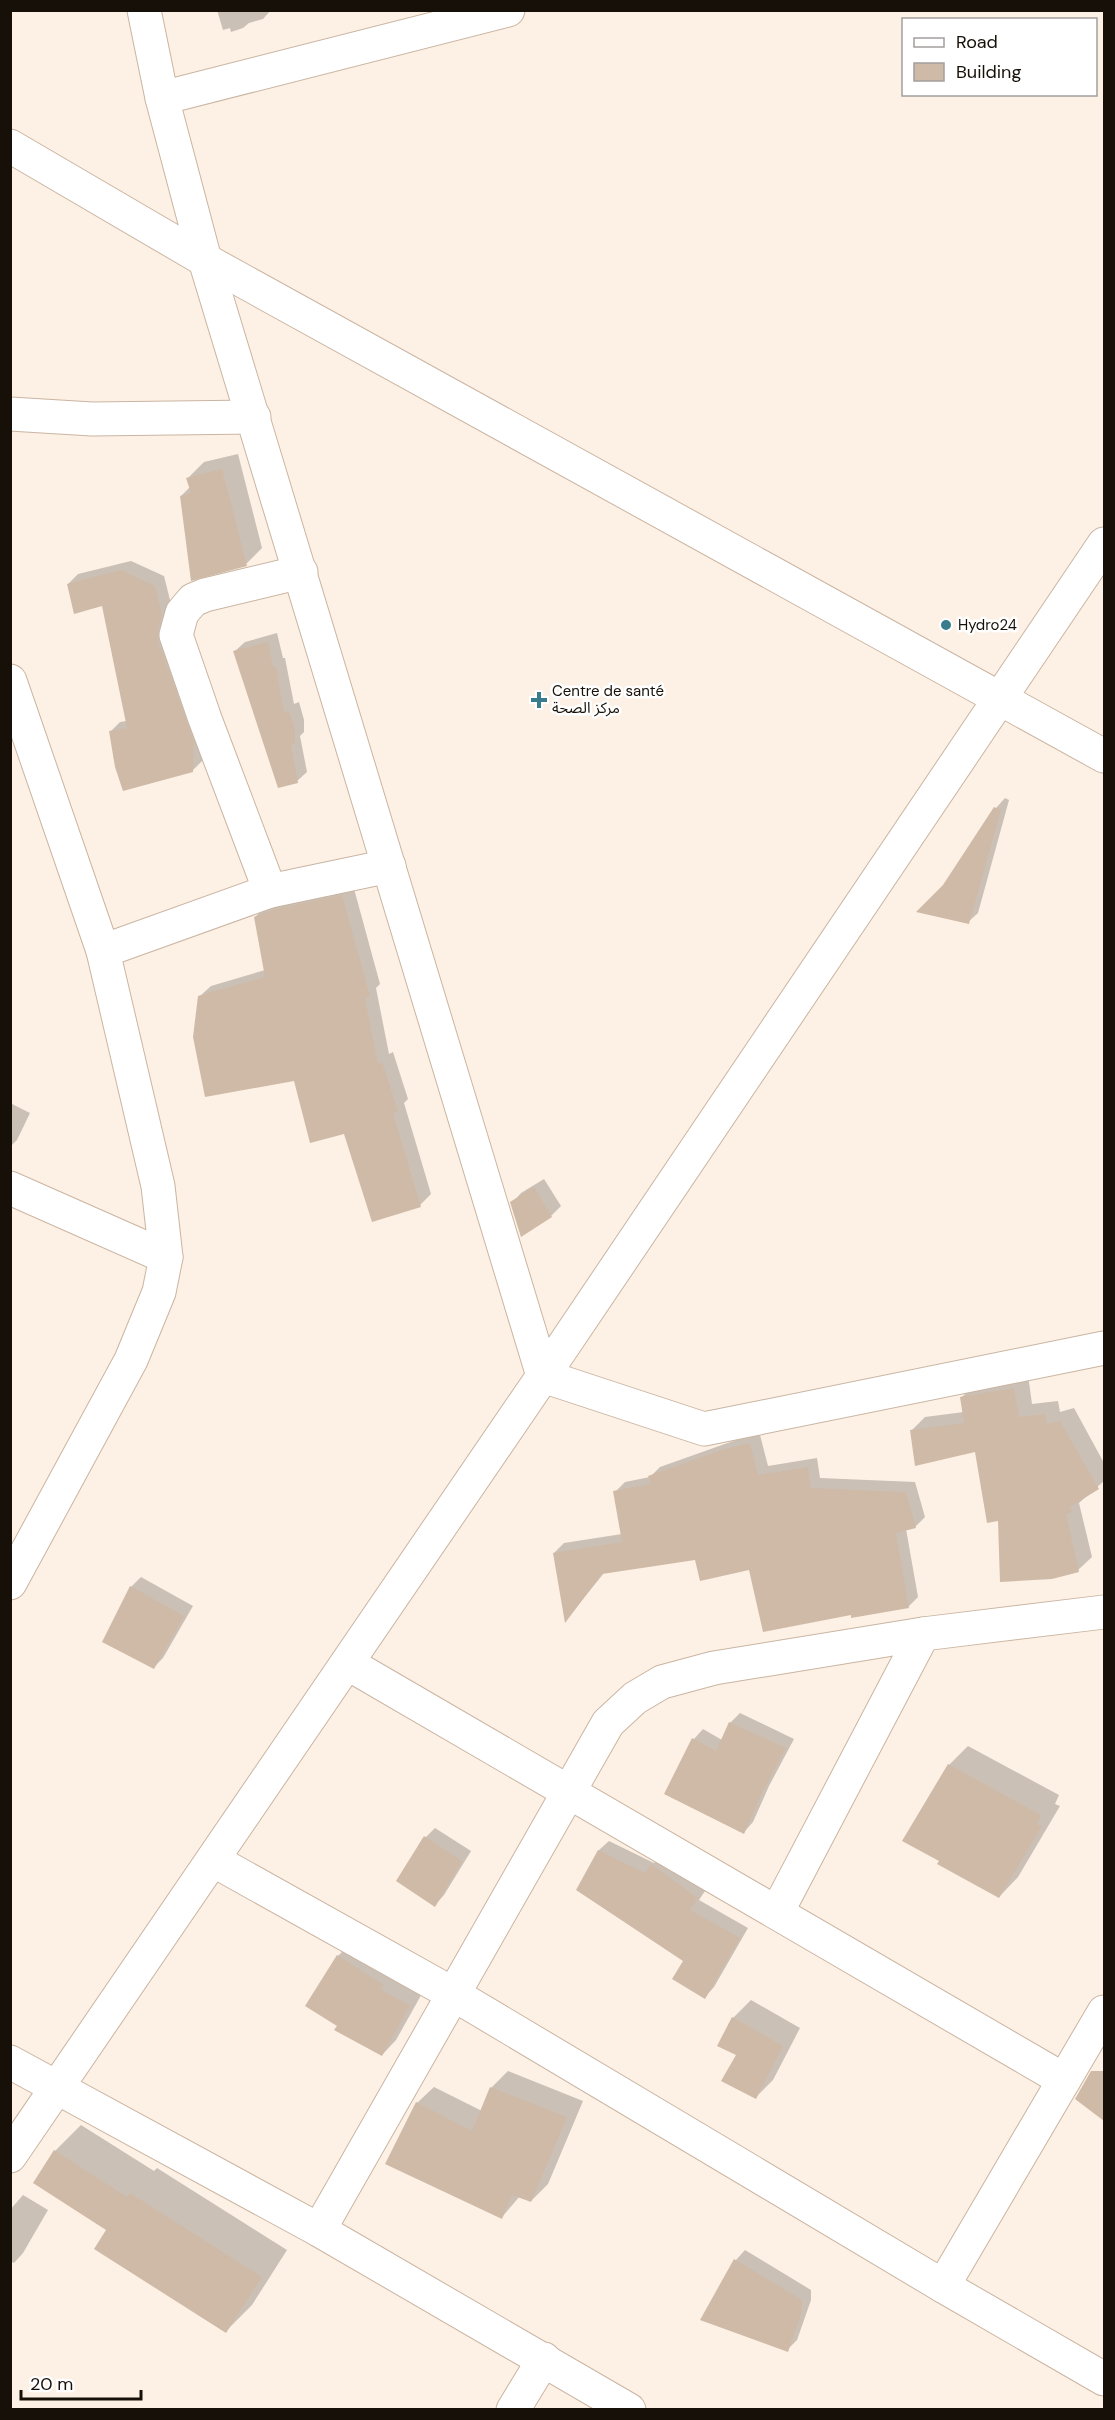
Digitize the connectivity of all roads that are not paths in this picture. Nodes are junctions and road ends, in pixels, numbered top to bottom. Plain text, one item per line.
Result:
1 (144, 10) edge
2 (508, 10) edge
3 (427, 20) edge
4 (162, 98) junction
5 (10, 146) edge
6 (205, 260) junction
7 (10, 414) edge
8 (254, 417) junction
9 (1104, 544) edge
10 (301, 572) junction
11 (10, 681) edge
12 (1001, 698) junction
13 (1104, 756) edge
14 (389, 866) junction
15 (270, 891) junction
16 (103, 951) junction
17 (10, 1188) edge
18 (166, 1257) junction
19 (1104, 1348) edge
20 (543, 1376) junction
21 (13, 1574) edge
22 (1104, 1612) edge
23 (923, 1634) junction
24 (347, 1663) junction
25 (569, 1791) junction
26 (213, 1860) junction
27 (777, 1912) junction
28 (453, 1994) junction
29 (1104, 2012) edge
30 (10, 2062) edge
31 (1064, 2080) junction
32 (57, 2089) junction
33 (10, 2156) edge
34 (319, 2230) junction
35 (943, 2286) junction
36 (544, 2359) junction
37 (1104, 2379) edge
38 (513, 2409) edge
39 (629, 2409) edge

1 - 4 street
2 - 3 street
3 - 4 street
4 - 6 street
5 - 6 street
6 - 8 street
6 - 12 street
7 - 8 street
8 - 10 street
9 - 12 street
10 - 14 street
10 - 15 street
11 - 16 street
12 - 13 street
12 - 20 street
14 - 15 street
14 - 20 street
15 - 16 street
16 - 18 street
17 - 18 street
18 - 21 street
19 - 20 street
20 - 24 street
22 - 23 street
23 - 25 street
23 - 27 street
24 - 25 street
24 - 26 street
25 - 27 street
25 - 28 street
26 - 28 street
26 - 32 street
27 - 31 street
28 - 34 street
28 - 35 street
29 - 31 street
30 - 32 street
31 - 35 street
32 - 33 street
32 - 34 street
34 - 36 street
35 - 37 street
36 - 38 street
36 - 39 street

